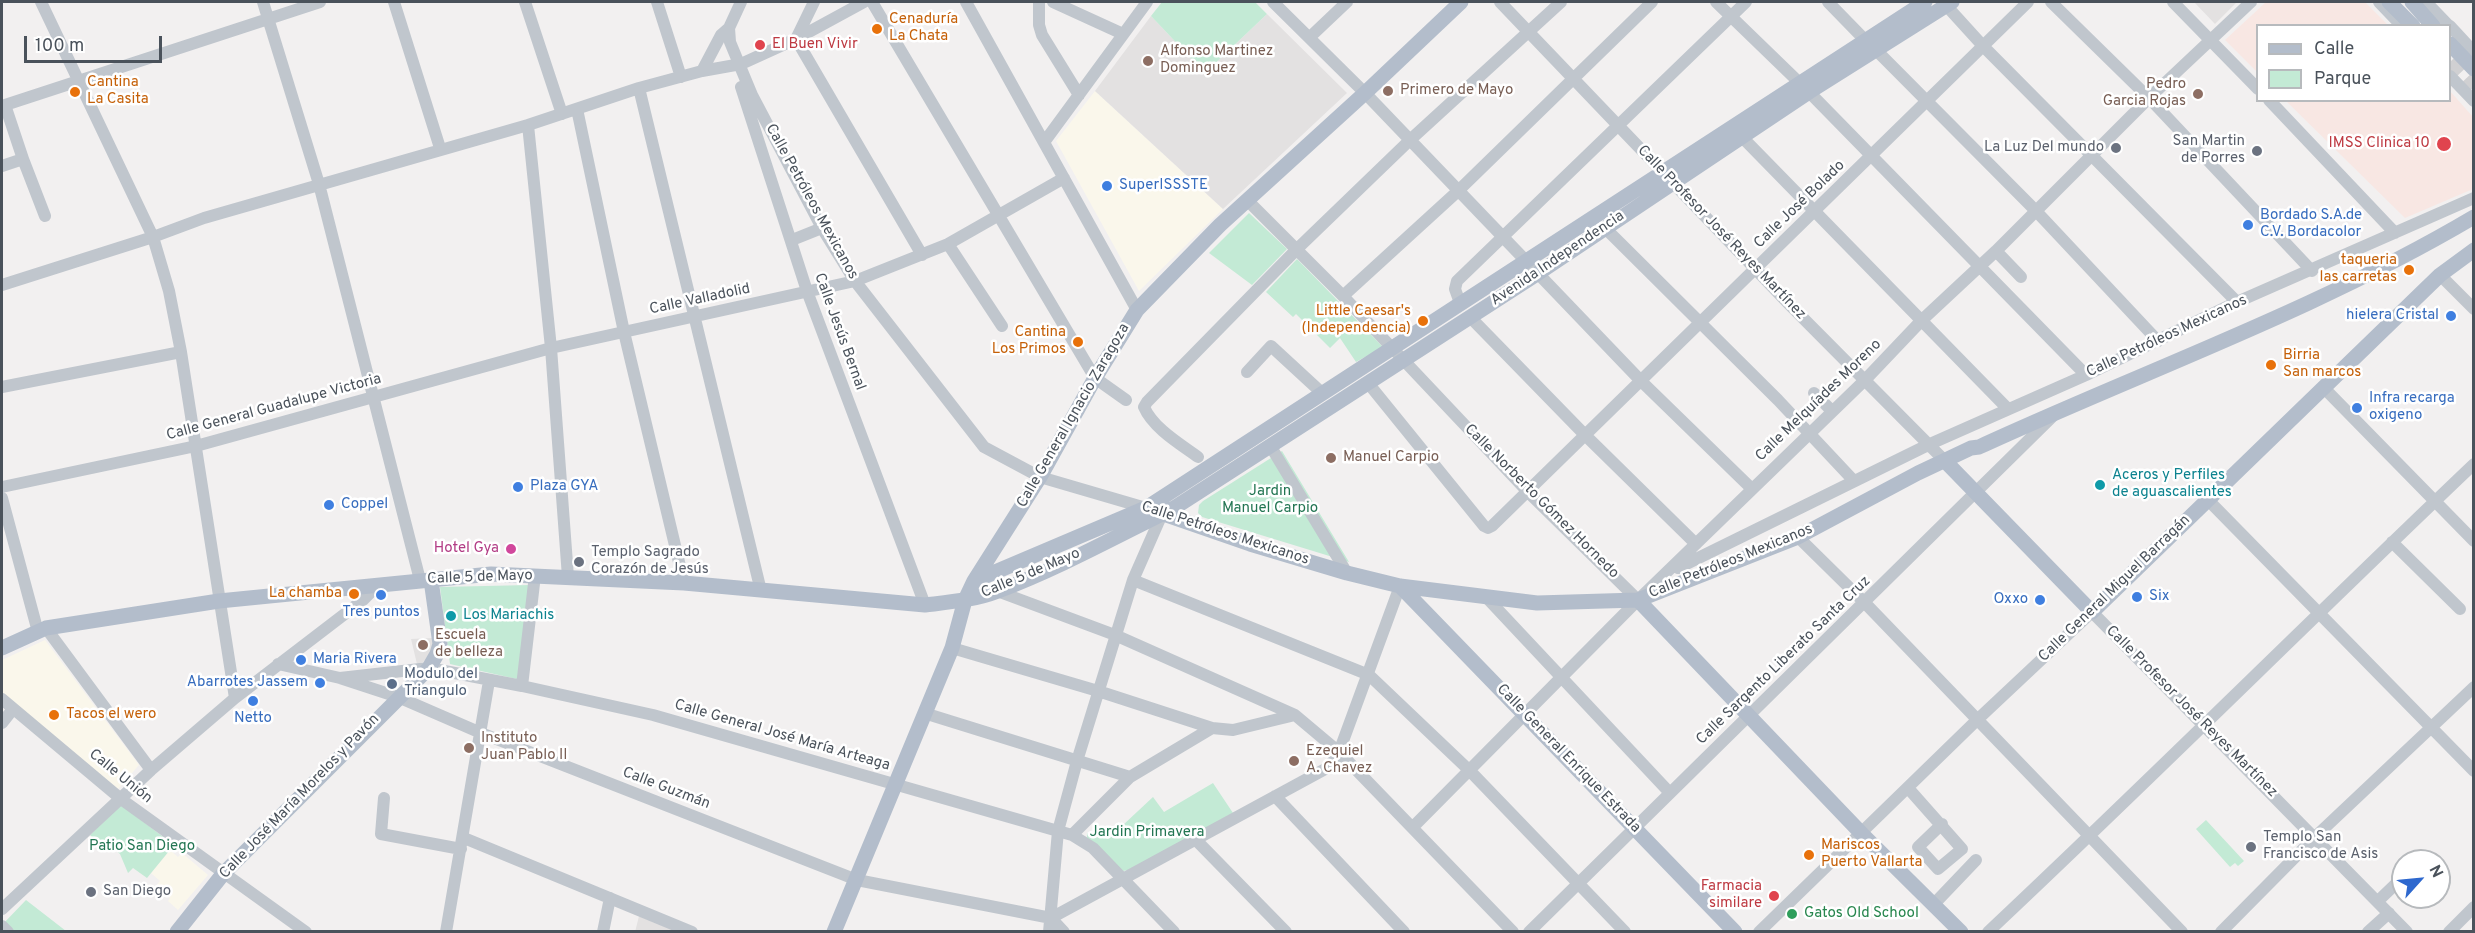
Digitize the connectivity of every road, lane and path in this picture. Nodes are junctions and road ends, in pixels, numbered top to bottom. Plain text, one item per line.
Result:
1 (41, 2) edge
2 (263, 2) edge
3 (320, 2) edge
4 (394, 2) edge
5 (525, 2) edge
6 (657, 2) edge
7 (733, 2) edge
8 (741, 2) edge
9 (814, 2) edge
10 (864, 2) edge
11 (872, 2) edge
12 (966, 2) edge
13 (1039, 2) edge
14 (1053, 2) edge
15 (1147, 2) edge
16 (1273, 2) edge
17 (1347, 2) edge
18 (1461, 2) edge
19 (1500, 2) edge
20 (1561, 2) edge
21 (1652, 2) edge
22 (1716, 2) edge
23 (1746, 2) edge
24 (1828, 2) edge
25 (1925, 2) edge
26 (2028, 2) edge
27 (2051, 2) edge
28 (2173, 2) edge
29 (2251, 2) edge
30 (2379, 2) edge
31 (2389, 2) edge
32 (2412, 2) edge
33 (2426, 2) edge
34 (1947, 3) edge
35 (1731, 16) junction
36 (269, 19) junction
37 (2400, 24) edge
38 (2411, 24) edge
39 (2431, 24) edge
40 (2447, 24) edge
41 (2451, 28) edge
42 (725, 32) junction
43 (1529, 32) junction
44 (1123, 34) junction
45 (1310, 37) junction
46 (796, 39) junction
47 (1864, 39) junction
48 (2211, 40) junction
49 (2451, 45) edge
50 (1983, 46) junction
51 (1876, 50) junction
52 (2474, 52) edge
53 (737, 65) junction
54 (2474, 69) edge
55 (702, 71) junction
56 (681, 77) junction
57 (2451, 77) edge
58 (1575, 79) junction
59 (80, 82) junction
60 (1804, 87) junction
61 (2256, 87) edge
62 (639, 88) junction
63 (1365, 93) junction
64 (1078, 95) junction
65 (2149, 98) junction
66 (1927, 100) junction
67 (2474, 100) edge
68 (2271, 102) edge
69 (3, 106) edge
70 (577, 109) junction
71 (562, 114) junction
72 (528, 124) junction
73 (1618, 127) junction
74 (1741, 136) junction
75 (1410, 140) junction
76 (1045, 141) junction
77 (440, 148) junction
78 (2092, 156) junction
79 (1871, 157) junction
80 (23, 159) junction
81 (2, 166) edge
82 (1064, 178) junction
83 (1667, 178) junction
84 (319, 184) junction
85 (1458, 192) junction
86 (2474, 198) edge
87 (1248, 200) junction
88 (2036, 211) junction
89 (1815, 212) junction
90 (997, 214) junction
91 (45, 216) dead end
92 (2474, 217) edge
93 (822, 228) junction
94 (1605, 228) junction
95 (2395, 233) junction
96 (1502, 236) junction
97 (153, 237) junction
98 (792, 240) junction
99 (948, 244) junction
100 (1297, 249) junction
101 (2474, 250) edge
102 (1996, 251) junction
103 (922, 255) junction
104 (1526, 261) junction
105 (1980, 266) junction
106 (1754, 269) junction
107 (2312, 271) junction
108 (1537, 274) junction
109 (2440, 275) junction
110 (2021, 277) dead end
111 (855, 281) junction
112 (2, 285) edge
113 (807, 291) junction
114 (1343, 296) junction
115 (2238, 302) junction
116 (1460, 303) junction
117 (2474, 309) edge
118 (1137, 310) junction
119 (1470, 317) junction
120 (695, 318) junction
121 (1922, 320) junction
122 (1698, 323) junction
123 (1002, 326) dead end
124 (624, 332) junction
125 (2158, 340) junction
126 (551, 348) junction
127 (1391, 348) junction
128 (181, 352) junction
129 (1403, 359) junction
130 (1247, 372) dead end
131 (2086, 375) junction
132 (1095, 378) junction
133 (1865, 380) junction
134 (1641, 381) junction
135 (1368, 383) junction
136 (2, 387) edge
137 (2323, 387) junction
138 (1322, 393) junction
139 (1814, 393) dead end
140 (372, 398) junction
141 (1126, 399) dead end
142 (2008, 409) junction
143 (2060, 410) junction
144 (1832, 411) junction
145 (1809, 433) junction
146 (1585, 435) junction
147 (1930, 444) junction
148 (196, 446) junction
149 (1271, 447) junction
150 (1198, 457) dead end
151 (1947, 464) junction
152 (2474, 464) edge
153 (1040, 477) junction
154 (1854, 481) junction
155 (2, 486) edge
156 (1751, 488) junction
157 (1527, 491) junction
158 (1976, 493) junction
159 (2, 498) edge
160 (2209, 501) junction
161 (2435, 501) junction
162 (1146, 508) junction
163 (1162, 514) junction
164 (1798, 537) junction
165 (2474, 541) edge
166 (2392, 542) junction
167 (1696, 544) junction
168 (1347, 573) junction
169 (1668, 573) junction
170 (535, 575) junction
171 (568, 577) junction
172 (426, 580) junction
173 (1133, 580) junction
174 (974, 581) junction
175 (684, 583) junction
176 (379, 584) junction
177 (1400, 586) junction
178 (761, 591) junction
179 (997, 591) junction
180 (1486, 597) junction
181 (965, 600) junction
182 (1638, 600) junction
183 (219, 601) junction
184 (1865, 603) junction
185 (925, 605) junction
186 (2460, 609) dead end
187 (2092, 612) junction
188 (2318, 612) junction
189 (42, 630) junction
190 (1115, 635) junction
191 (2, 648) edge
192 (952, 648) junction
193 (278, 664) junction
194 (429, 668) junction
195 (1369, 675) junction
196 (340, 678) junction
197 (1563, 678) junction
198 (489, 681) junction
199 (522, 686) junction
200 (2474, 687) edge
201 (1098, 691) junction
202 (398, 697) junction
203 (235, 698) junction
204 (2, 699) edge
205 (13, 709) junction
206 (924, 713) junction
207 (1295, 715) junction
208 (1525, 715) junction
209 (1749, 717) junction
210 (1977, 720) junction
211 (2, 723) edge
212 (2204, 724) junction
213 (1212, 728) junction
214 (2430, 729) junction
215 (481, 733) junction
216 (1339, 752) junction
217 (1077, 761) junction
218 (2472, 768) edge
219 (151, 770) junction
220 (1470, 771) junction
221 (1130, 777) junction
222 (897, 785) junction
223 (1908, 788) junction
224 (1670, 793) junction
225 (1275, 796) junction
226 (384, 798) dead end
227 (121, 799) junction
228 (1942, 824) dead end
229 (1413, 827) junction
230 (1635, 828) junction
231 (1058, 831) junction
232 (1862, 834) junction
233 (1072, 835) junction
234 (2090, 836) junction
235 (2315, 837) junction
236 (1195, 839) junction
237 (463, 843) junction
238 (1976, 860) dead end
239 (224, 874) junction
240 (1123, 878) junction
241 (857, 880) junction
242 (1578, 883) junction
243 (2391, 889) edge
244 (610, 898) junction
245 (2378, 901) junction
246 (1934, 904) junction
247 (2474, 907) edge
248 (2, 909) edge
249 (2389, 913) junction
250 (1051, 918) junction
251 (2, 926) edge
252 (8, 932) edge
253 (177, 932) edge
254 (306, 932) edge
255 (447, 932) edge
256 (603, 932) edge
257 (692, 932) edge
258 (834, 932) edge
259 (1049, 932) edge
260 (1064, 932) edge
261 (1174, 932) edge
262 (1286, 932) edge
263 (1404, 932) edge
264 (1513, 932) edge
265 (1528, 932) edge
266 (1625, 932) edge
267 (1735, 932) edge
268 (1760, 932) edge
269 (1961, 932) edge
270 (1988, 932) edge
271 (2182, 932) edge
272 (2221, 932) edge
273 (2368, 932) edge
274 (2407, 932) edge
275 (2449, 932) edge

1 - 59 street
2 - 36 street
3 - 36 street
4 - 77 street
5 - 71 street
6 - 56 street
7 - 42 street
8 - 42 street
9 - 46 street
10 - 46 street
11 - 90 street
12 - 76 street
13 - 64 street
14 - 44 street
15 - 44 street
16 - 45 street
17 - 45 street
18 - 63 main road, Calle General Ignacio Zaragoza
19 - 43 street, Calle Profesor José Reyes Martínez
20 - 43 street
21 - 58 street
22 - 35 street
23 - 35 street
24 - 47 street
25 - 47 main road, Avenida Independencia
26 - 50 street, Calle José Bolado
27 - 65 street
28 - 48 street
29 - 48 street, Calle Melquíades Moreno
30 - 37 street
31 - 38 main road
32 - 39 main road
33 - 40 street
34 - 50 street
34 - 51 main road, Avenida Independencia
35 - 60 street
35 - 73 street
36 - 59 street
36 - 84 street
41 - 52 street
42 - 53 street
42 - 55 street
43 - 58 street, Calle Profesor José Reyes Martínez
43 - 75 street
44 - 64 street
45 - 63 street
46 - 53 street
46 - 103 street
47 - 60 main road, Avenida Independencia
48 - 61 street
48 - 65 street, Calle Melquíades Moreno
49 - 54 main road
50 - 66 street, Calle José Bolado
50 - 78 street
51 - 60 main road, Avenida Independencia
51 - 66 street
53 - 55 street
53 - 93 street, Calle Petróleos Mexicanos
53 - 98 street, Calle Jesús Bernal
55 - 56 street
56 - 62 street
57 - 67 street
58 - 73 street, Calle Profesor José Reyes Martínez
58 - 85 street
59 - 69 street
59 - 97 street
60 - 74 main road, Avenida Independencia
60 - 79 street
60 - 83 main road, Avenida Independencia
62 - 70 street
62 - 120 street
63 - 75 street
63 - 87 main road, Calle General Ignacio Zaragoza
64 - 76 street
65 - 78 street, Calle Melquíades Moreno
65 - 107 street
66 - 79 street, Calle José Bolado
66 - 88 street
68 - 95 street
69 - 80 street
70 - 71 street
70 - 124 street
71 - 72 street
72 - 77 street
72 - 126 street
73 - 83 street, Calle Profesor José Reyes Martínez
73 - 96 street
74 - 83 main road, Avenida Independencia
74 - 89 street
75 - 85 street
75 - 100 street
76 - 82 street
77 - 84 street
78 - 88 street, Calle Melquíades Moreno
78 - 115 street
79 - 89 street, Calle José Bolado
79 - 105 street
80 - 81 street
80 - 91 street
82 - 90 street, Calle Valladolid
82 - 118 street
83 - 94 main road, Avenida Independencia
83 - 104 main road, Avenida Independencia
83 - 106 street, Calle Profesor José Reyes Martínez
84 - 97 street
84 - 140 street
85 - 96 street
85 - 114 street
86 - 95 street, Calle Petróleos Mexicanos
87 - 100 street, Calle Norberto Gómez Hornedo
87 - 118 main road, Calle General Ignacio Zaragoza
88 - 102 street, Calle Melquíades Moreno
88 - 125 street
89 - 106 street, Calle José Bolado
89 - 121 street
90 - 99 street, Calle Valladolid
90 - 132 street
92 - 143 main road, Calle Petróleos Mexicanos
93 - 98 street
93 - 111 street, Calle Petróleos Mexicanos
94 - 108 main road, Avenida Independencia
94 - 122 street
95 - 107 street, Calle Petróleos Mexicanos
96 - 104 street
96 - 116 street
97 - 112 street
97 - 128 street
98 - 113 street, Calle Jesús Bernal
99 - 103 street, Calle Valladolid
99 - 123 street
100 - 114 street, Calle Norberto Gómez Hornedo
100 - 150 street
101 - 109 main road, Calle General Miguel Barragán
102 - 105 street, Calle Melquíades Moreno
102 - 110 street
103 - 111 street, Calle Valladolid
104 - 108 street
104 - 116 main road, Avenida Independencia
105 - 121 street, Calle Melquíades Moreno
105 - 131 street
106 - 122 street, Calle José Bolado
106 - 133 street, Calle Profesor José Reyes Martínez
107 - 115 street, Calle Petróleos Mexicanos
108 - 119 main road, Avenida Independencia
108 - 134 street
109 - 117 street
109 - 137 main road, Calle General Miguel Barragán
111 - 113 street, Calle Valladolid
111 - 153 street, Calle Petróleos Mexicanos
113 - 120 street, Calle Valladolid
113 - 185 street, Calle Jesús Bernal
114 - 127 street, Calle Norberto Gómez Hornedo
115 - 125 street, Calle Petróleos Mexicanos
116 - 127 main road, Avenida Independencia
118 - 132 main road, Calle General Ignacio Zaragoza
119 - 129 main road, Avenida Independencia
119 - 146 street
120 - 124 street, Calle Valladolid
120 - 178 street
121 - 133 street, Calle Melquíades Moreno
121 - 142 street
122 - 134 street, Calle José Bolado
122 - 145 street
124 - 126 street, Calle Valladolid
124 - 175 street
125 - 131 street, Calle Petróleos Mexicanos
126 - 140 street, Calle General Guadalupe Victoria
126 - 171 street
127 - 129 street, Calle Norberto Gómez Hornedo
127 - 138 main road, Avenida Independencia
128 - 136 street
128 - 148 street
129 - 135 main road, Avenida Independencia
129 - 157 street, Calle Norberto Gómez Hornedo
130 - 138 street
131 - 142 street, Calle Petróleos Mexicanos
132 - 141 street
132 - 153 main road, Calle General Ignacio Zaragoza
133 - 144 street, Calle Melquíades Moreno
133 - 147 street, Calle Profesor José Reyes Martínez
134 - 146 street, Calle José Bolado
134 - 156 street
135 - 149 main road, Avenida Independencia
135 - 157 street, Calle José Bolado
137 - 160 main road, Calle General Miguel Barragán
137 - 161 street
138 - 162 main road, Avenida Independencia
139 - 144 street
140 - 148 street, Calle General Guadalupe Victoria
140 - 172 street
142 - 147 street, Calle Petróleos Mexicanos
143 - 151 main road, Calle Petróleos Mexicanos
143 - 158 street, Calle Sargento Liberato Santa Cruz
144 - 145 street, Calle Melquíades Moreno
145 - 154 street
145 - 156 street, Calle Melquíades Moreno
146 - 157 street, Calle José Bolado
146 - 167 street
147 - 151 street, Calle Profesor José Reyes Martínez
147 - 154 street, Calle Petróleos Mexicanos
148 - 155 street, Calle General Guadalupe Victoria
148 - 183 street
149 - 163 main road, Avenida Independencia
149 - 168 street
151 - 158 main road, Calle Profesor José Reyes Martínez
151 - 164 main road, Calle Petróleos Mexicanos
152 - 161 street
153 - 162 street, Calle Petróleos Mexicanos
153 - 174 main road, Calle General Ignacio Zaragoza
154 - 169 street, Calle Petróleos Mexicanos
156 - 167 street, Calle Melquíades Moreno
157 - 182 street, Calle Norberto Gómez Hornedo
158 - 184 street, Calle Sargento Liberato Santa Cruz
158 - 187 main road, Calle Profesor José Reyes Martínez
159 - 189 street
160 - 187 main road, Calle General Miguel Barragán
160 - 188 street
161 - 165 street
161 - 166 street
162 - 163 main road, Calle Petróleos Mexicanos
162 - 174 main road, Calle 5 de Mayo
163 - 168 main road, Calle Petróleos Mexicanos
163 - 173 street
163 - 179 main road, Calle 5 de Mayo
164 - 182 main road, Calle Petróleos Mexicanos
164 - 184 street
166 - 186 street
166 - 188 street
167 - 169 street, Calle Melquíades Moreno
168 - 177 main road, Calle Petróleos Mexicanos
169 - 182 street, Calle Melquíades Moreno
170 - 171 main road, Calle 5 de Mayo
170 - 172 main road, Calle 5 de Mayo
170 - 199 street
171 - 175 main road, Calle 5 de Mayo
172 - 176 main road, Calle 5 de Mayo
172 - 194 main road
173 - 190 street
173 - 195 street
174 - 181 main road, Calle General Ignacio Zaragoza
175 - 178 main road, Calle 5 de Mayo
176 - 183 main road, Calle 5 de Mayo
176 - 193 street
177 - 180 main road, Calle Petróleos Mexicanos
177 - 195 street
177 - 208 main road, Calle General Enrique Estrada
178 - 185 main road, Calle 5 de Mayo
179 - 181 main road, Calle 5 de Mayo
179 - 190 street
180 - 182 main road, Calle Petróleos Mexicanos
180 - 197 street
181 - 185 main road, Calle 5 de Mayo
181 - 192 main road, Calle General Ignacio Zaragoza
182 - 197 street, Calle Melquíades Moreno
182 - 209 main road, Calle Norberto Gómez Hornedo
183 - 189 main road, Calle 5 de Mayo
183 - 203 street
184 - 209 street, Calle Sargento Liberato Santa Cruz
184 - 210 street
187 - 210 street, Calle General Miguel Barragán
187 - 212 street, Calle Profesor José Reyes Martínez
188 - 212 street
188 - 214 street
189 - 191 main road, Calle 5 de Mayo
189 - 219 street
190 - 201 street
190 - 207 street
192 - 201 street
192 - 206 main road, Calle General Ignacio Zaragoza
193 - 196 street, Calle Guzmán
193 - 203 street
194 - 196 street, Calle General José María Arteaga
194 - 198 street, Calle General José María Arteaga
194 - 202 main road, Calle José María Morelos y Pavón
195 - 216 street
195 - 220 street
196 - 202 street, Calle Guzmán
197 - 208 street, Calle Melquíades Moreno
197 - 224 street
198 - 199 street, Calle General José María Arteaga
198 - 215 street
199 - 222 street, Calle General José María Arteaga
200 - 214 street
201 - 213 street
201 - 217 street
202 - 215 street, Calle Guzmán
202 - 239 main road, Calle José María Morelos y Pavón
203 - 219 street
204 - 205 street, Calle Unión
205 - 211 street
205 - 227 street, Calle Unión
206 - 217 street
206 - 222 main road, Calle General Ignacio Zaragoza
207 - 213 street
207 - 216 street
208 - 220 street, Calle Melquíades Moreno
208 - 230 main road, Calle General Enrique Estrada
209 - 224 street, Calle Sargento Liberato Santa Cruz
209 - 232 main road, Calle Norberto Gómez Hornedo
210 - 223 street, Calle General Miguel Barragán
210 - 234 street
212 - 234 street
212 - 235 street, Calle Profesor José Reyes Martínez
213 - 221 street
214 - 218 street
214 - 235 street
215 - 237 street
215 - 241 street, Calle Guzmán
216 - 225 street
216 - 229 street
217 - 221 street
217 - 231 street
219 - 227 street
220 - 229 street, Calle Melquíades Moreno
220 - 242 street
221 - 233 street
222 - 231 street, Calle General José María Arteaga
222 - 241 main road, Calle General Ignacio Zaragoza
223 - 228 street
223 - 232 street, Calle General Miguel Barragán
224 - 230 street, Calle Sargento Liberato Santa Cruz
225 - 236 street
225 - 263 street
226 - 237 street
227 - 239 street, Calle Unión
227 - 248 street
229 - 264 street
230 - 242 street, Calle Sargento Liberato Santa Cruz
230 - 267 main road, Calle General Enrique Estrada
231 - 233 street, Calle General José María Arteaga
231 - 250 street
232 - 246 main road, Calle Norberto Gómez Hornedo
232 - 268 street, Calle General Miguel Barragán
233 - 240 street, Calle General José María Arteaga
234 - 270 street
234 - 271 street
235 - 245 street, Calle Profesor José Reyes Martínez
235 - 272 street
236 - 240 street
236 - 262 street
237 - 244 street
237 - 255 street
238 - 246 street
239 - 253 main road, Calle José María Morelos y Pavón
239 - 254 street, Calle Unión
240 - 250 street
240 - 261 street, Calle General José María Arteaga
241 - 250 street, Calle Guzmán
241 - 258 main road, Calle General Ignacio Zaragoza
242 - 265 street, Calle Sargento Liberato Santa Cruz
242 - 266 street
243 - 245 street
244 - 256 street
244 - 257 street
245 - 249 street, Calle Profesor José Reyes Martínez
246 - 269 main road, Calle Norberto Gómez Hornedo
247 - 275 street
249 - 273 street
249 - 274 street, Calle Profesor José Reyes Martínez
250 - 259 street
250 - 260 street
251 - 252 street

